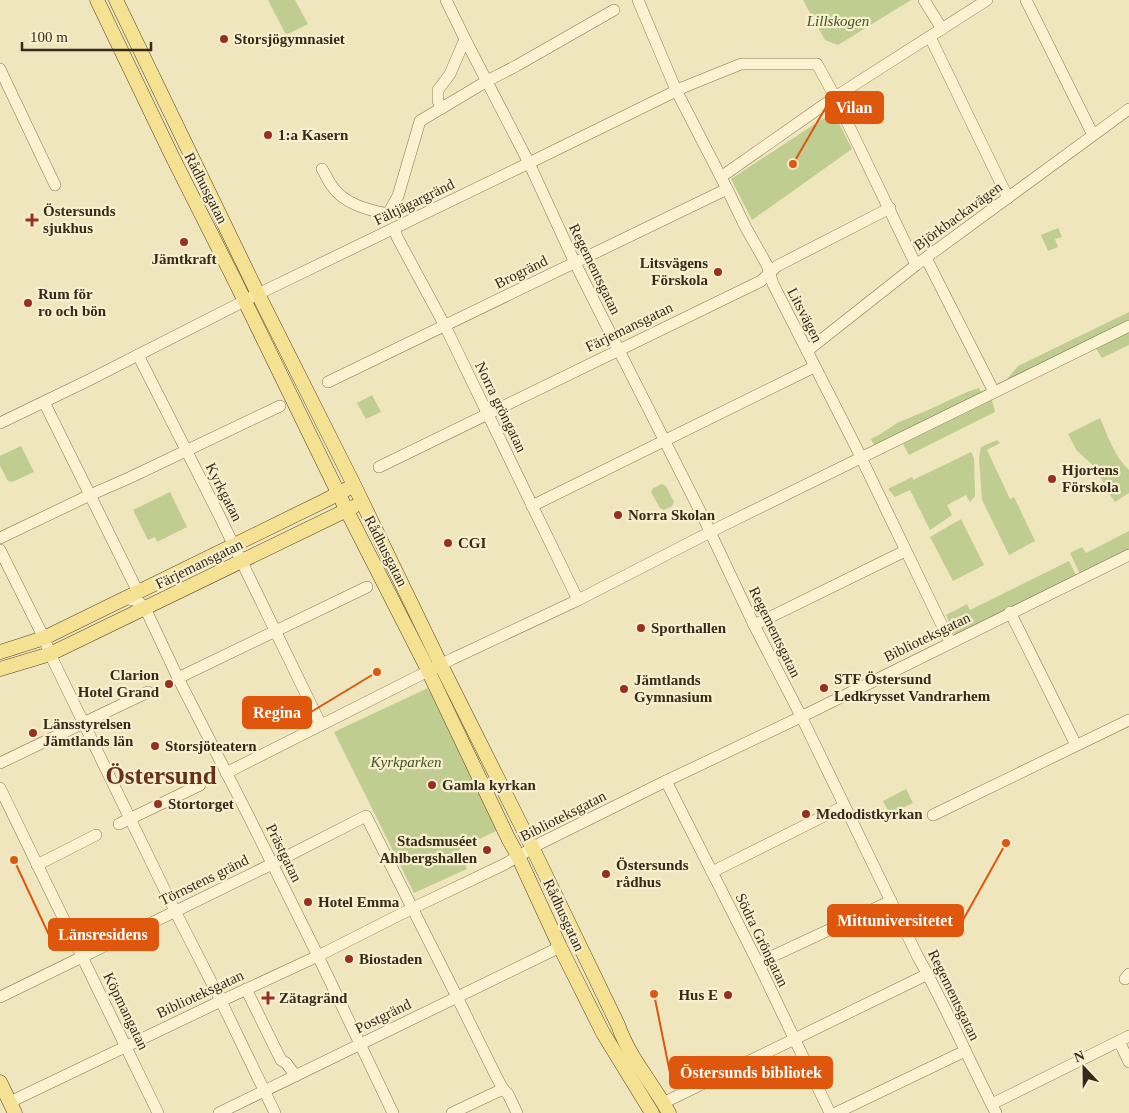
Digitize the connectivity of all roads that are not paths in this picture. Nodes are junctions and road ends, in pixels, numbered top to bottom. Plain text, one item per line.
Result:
1 (97, 0) edge
2 (116, 0) edge
3 (446, 0) edge
4 (638, 0) edge
5 (924, 0) edge
6 (986, 0) edge
7 (1026, 0) edge
8 (614, 10) dead end
9 (942, 29) junction
10 (930, 36) junction
11 (465, 39) junction
12 (0, 69) edge
13 (487, 81) junction
14 (676, 90) junction
15 (835, 97) junction
16 (442, 108) junction
17 (1129, 109) edge
18 (1093, 135) junction
19 (529, 163) junction
20 (322, 169) dead end
21 (721, 176) junction
22 (55, 185) dead end
23 (727, 189) junction
24 (1008, 198) junction
25 (890, 208) junction
26 (394, 228) junction
27 (921, 262) junction
28 (575, 263) junction
29 (769, 274) junction
30 (258, 294) junction
31 (244, 301) junction
32 (445, 326) junction
33 (1129, 326) edge
34 (619, 350) junction
35 (807, 352) junction
36 (138, 355) junction
37 (814, 366) junction
38 (328, 382) dead end
39 (994, 392) junction
40 (44, 402) junction
41 (280, 406) dead end
42 (488, 413) junction
43 (0, 423) edge
44 (665, 440) junction
45 (186, 451) junction
46 (861, 458) junction
47 (379, 467) dead end
48 (354, 485) junction
49 (338, 493) junction
50 (90, 495) junction
51 (362, 503) junction
52 (532, 506) junction
53 (347, 511) junction
54 (710, 532) junction
55 (0, 538) edge
56 (234, 545) junction
57 (0, 550) edge
58 (905, 551) junction
59 (1129, 555) edge
60 (241, 561) junction
61 (367, 587) dead end
62 (132, 595) junction
63 (578, 600) junction
64 (146, 608) junction
65 (1010, 612) junction
66 (754, 625) junction
67 (276, 632) junction
68 (44, 638) junction
69 (950, 642) junction
70 (0, 652) edge
71 (50, 654) junction
72 (435, 668) junction
73 (0, 670) edge
74 (178, 678) junction
75 (148, 692) dead end
76 (801, 716) junction
77 (1129, 720) edge
78 (83, 723) junction
79 (321, 725) junction
80 (1076, 745) junction
81 (0, 763) edge
82 (226, 773) junction
83 (666, 781) junction
84 (200, 785) dead end
85 (0, 788) edge
86 (844, 806) junction
87 (933, 816) dead end
88 (130, 819) junction
89 (119, 824) dead end
90 (96, 835) dead end
91 (533, 849) junction
92 (518, 856) junction
93 (272, 864) junction
94 (37, 865) junction
95 (712, 872) junction
96 (891, 901) junction
97 (413, 908) junction
98 (175, 911) junction
99 (560, 947) junction
100 (82, 956) junction
101 (318, 956) junction
102 (758, 963) junction
103 (928, 974) junction
104 (246, 989) junction
105 (0, 997) edge
106 (458, 997) junction
107 (221, 1000) junction
108 (794, 1038) junction
109 (1124, 1039) edge
110 (360, 1044) junction
111 (126, 1046) junction
112 (965, 1051) junction
113 (1129, 1062) edge
114 (296, 1076) junction
115 (0, 1082) edge
116 (503, 1089) junction
117 (264, 1091) junction
118 (13, 1108) edge
119 (666, 1108) edge
120 (994, 1109) edge
121 (158, 1113) edge
122 (219, 1113) edge
123 (275, 1113) edge
124 (393, 1113) edge
125 (452, 1113) edge
126 (517, 1113) edge
127 (652, 1113) edge
128 (830, 1113) edge
129 (836, 1113) edge

1 - 31 main road, Rådhusgatan
2 - 30 main road, Rådhusgatan
3 - 11 street, Regementsgatan
4 - 14 street, Litsvägen
5 - 9 street
6 - 9 street
7 - 18 street
8 - 13 street
9 - 10 street
10 - 15 street
10 - 24 street
11 - 13 street, Regementsgatan
11 - 16 street
12 - 22 street
13 - 16 street
13 - 19 street, Regementsgatan
14 - 15 street, Fältjägargränd
14 - 19 street, Fältjägargränd
14 - 21 street, Litsvägen
15 - 21 street
15 - 25 street
16 - 20 street
17 - 18 street, Björkbackavägen
18 - 24 street, Björkbackavägen
19 - 26 street, Fältjägargränd
19 - 28 street, Regementsgatan
21 - 23 street, Litsvägen
23 - 28 street, Brogränd
23 - 29 street, Litsvägen
24 - 27 street, Björkbackavägen
25 - 27 street
25 - 29 street, Färjemansgatan
26 - 30 street, Fältjägargränd
26 - 32 street, Norra gröngatan
27 - 35 street, Björkbackavägen
27 - 39 street
28 - 32 street, Brogränd
28 - 34 street, Regementsgatan
29 - 34 street, Färjemansgatan
29 - 35 street, Litsvägen
30 - 31 street, Fältjägargränd
30 - 48 main road, Rådhusgatan
31 - 36 street, Fältjägargränd
31 - 49 main road, Rådhusgatan
32 - 38 street, Brogränd
32 - 42 street, Norra gröngatan
33 - 39 street
34 - 42 street, Färjemansgatan
34 - 44 street, Regementsgatan
35 - 37 street, Litsvägen
36 - 40 street, Fältjägargränd
36 - 45 street, Kyrkgatan
37 - 44 street
37 - 46 street, Litsvägen
39 - 46 street
40 - 43 street, Fältjägargränd
40 - 50 street
41 - 45 street
42 - 47 street, Färjemansgatan
42 - 52 street, Norra gröngatan
44 - 52 street
44 - 54 street, Regementsgatan
45 - 50 street
45 - 56 street, Kyrkgatan
46 - 54 street
46 - 58 street, Litsvägen
48 - 49 main road, Färjemansgatan
48 - 51 main road, Rådhusgatan
49 - 53 main road, Rådhusgatan
49 - 56 main road, Färjemansgatan
50 - 55 street
50 - 62 street
51 - 53 main road, Färjemansgatan
51 - 72 main road, Rådhusgatan
52 - 63 street, Norra gröngatan
53 - 60 main road, Färjemansgatan
53 - 72 main road, Rådhusgatan
54 - 63 street
54 - 66 street, Regementsgatan
56 - 60 street, Kyrkgatan
56 - 62 main road, Färjemansgatan
57 - 68 street
58 - 66 street
58 - 69 street, Litsvägen
59 - 65 street, Biblioteksgatan
60 - 64 main road, Färjemansgatan
60 - 67 street, Kyrkgatan
61 - 67 street
62 - 64 street
62 - 68 main road, Färjemansgatan
63 - 72 street
64 - 71 main road, Färjemansgatan
64 - 74 street, Prästgatan
65 - 69 street, Biblioteksgatan
65 - 80 street
66 - 76 street, Regementsgatan
67 - 74 street
67 - 79 street, Kyrkgatan
68 - 70 main road, Färjemansgatan
68 - 71 street
69 - 76 street, Biblioteksgatan
71 - 73 main road, Färjemansgatan
71 - 78 street
72 - 79 street
72 - 91 main road, Rådhusgatan
72 - 92 main road, Rådhusgatan
74 - 82 street, Prästgatan
75 - 78 street
76 - 83 street, Biblioteksgatan
76 - 86 street, Regementsgatan
77 - 80 street
78 - 81 street
78 - 88 street
79 - 82 street
80 - 87 street
82 - 93 street, Prästgatan
83 - 91 street, Biblioteksgatan
83 - 95 street, Södra Gröngatan
84 - 88 street
85 - 94 street, Köpmangatan
86 - 95 street
86 - 96 street, Regementsgatan
88 - 89 street
88 - 98 street
90 - 94 street
91 - 92 street, Biblioteksgatan
91 - 119 main road, Rådhusgatan
92 - 97 street, Biblioteksgatan
92 - 99 main road, Rådhusgatan
93 - 97 street, Törnstens gränd
93 - 98 street, Törnstens gränd
93 - 101 street, Prästgatan
94 - 100 street, Köpmangatan
95 - 102 street, Södra Gröngatan
96 - 102 street
96 - 103 street, Regementsgatan
97 - 101 street, Biblioteksgatan
97 - 106 street
98 - 100 street, Törnstens gränd
98 - 107 street
99 - 106 street, Postgränd
99 - 127 main road, Rådhusgatan
100 - 105 street, Törnstens gränd
100 - 111 street, Köpmangatan
101 - 104 street, Biblioteksgatan
101 - 110 street, Prästgatan
102 - 108 street, Södra Gröngatan
103 - 108 street
103 - 112 street, Regementsgatan
104 - 107 street, Biblioteksgatan
104 - 114 street
106 - 110 street, Postgränd
106 - 116 street
107 - 111 street, Biblioteksgatan
107 - 117 street
108 - 119 street
108 - 128 street, Södra Gröngatan
109 - 113 street
109 - 120 street
110 - 114 street, Postgränd
110 - 124 street, Prästgatan
111 - 118 street, Biblioteksgatan
111 - 121 street, Köpmangatan
112 - 120 street, Regementsgatan
112 - 129 street
114 - 117 street, Postgränd
115 - 118 main road
116 - 125 street
116 - 126 street
117 - 122 street, Postgränd
117 - 123 street

